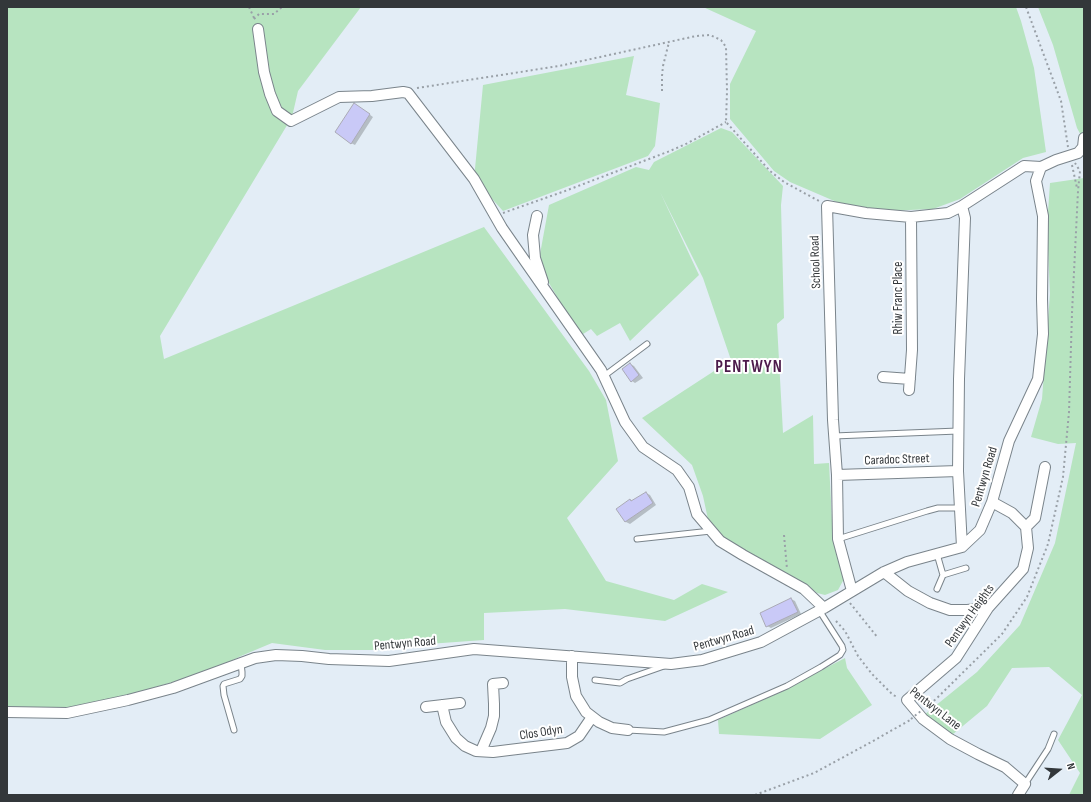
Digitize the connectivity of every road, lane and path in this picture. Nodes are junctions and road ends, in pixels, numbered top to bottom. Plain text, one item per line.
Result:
1 (250, 7) edge
2 (282, 7) edge
3 (256, 24) junction
4 (670, 42) junction
5 (662, 91) dead end
6 (403, 92) junction
7 (726, 122) junction
8 (1084, 143) edge
9 (1070, 156) junction
10 (1041, 167) junction
11 (1078, 191) dead end
12 (827, 206) junction
13 (962, 206) junction
14 (496, 216) junction
15 (537, 216) dead end
16 (911, 217) junction
17 (571, 329) junction
18 (647, 344) dead end
19 (604, 376) junction
20 (883, 377) dead end
21 (910, 379) junction
22 (909, 390) dead end
23 (958, 431) junction
24 (834, 436) junction
25 (1045, 467) dead end
26 (958, 471) junction
27 (837, 475) junction
28 (992, 502) junction
29 (959, 508) junction
30 (1026, 527) junction
31 (712, 531) junction
32 (784, 535) dead end
33 (637, 539) dead end
34 (838, 539) junction
35 (962, 547) junction
36 (937, 554) junction
37 (966, 568) dead end
38 (884, 572) junction
39 (944, 574) junction
40 (784, 578) junction
41 (937, 589) dead end
42 (848, 594) junction
43 (988, 608) junction
44 (821, 609) junction
45 (878, 638) dead end
46 (572, 656) junction
47 (241, 664) junction
48 (671, 664) junction
49 (595, 680) dead end
50 (502, 683) dead end
51 (907, 700) junction
52 (460, 703) dead end
53 (442, 705) junction
54 (426, 707) dead end
55 (922, 710) dead end
56 (7, 712) edge
57 (592, 716) junction
58 (234, 730) dead end
59 (628, 730) joint
60 (1054, 734) dead end
61 (481, 751) junction
62 (1025, 784) junction
63 (755, 795) edge
64 (1018, 795) edge

1 - 3 path
2 - 3 path
3 - 6 street
4 - 5 path
4 - 6 path
4 - 7 path
6 - 14 street
7 - 12 path
7 - 14 path
8 - 9 street
9 - 10 street
9 - 11 path
10 - 13 street
10 - 28 street, Pentwyn Road
12 - 16 street
12 - 24 street, School Road
13 - 16 street
13 - 23 street
14 - 17 street
15 - 17 street
16 - 21 street, Rhiw Franc Place
17 - 19 street
18 - 19 lane
19 - 31 street
20 - 21 street
21 - 22 street, Rhiw Franc Place
23 - 24 lane
23 - 26 street
24 - 27 street, School Road
25 - 30 street
26 - 27 street, Caradoc Street
26 - 29 street
27 - 34 street, School Road
28 - 30 street
28 - 35 street, Pentwyn Road
29 - 34 lane
29 - 35 street
30 - 43 street, Pentwyn Heights
31 - 33 lane
31 - 40 street
32 - 40 path
34 - 42 street, School Road
35 - 36 street, Pentwyn Road
36 - 38 street, Pentwyn Road
36 - 39 lane
37 - 39 lane
38 - 42 street, Pentwyn Road
38 - 43 street
39 - 41 lane
40 - 44 street
42 - 44 street, Pentwyn Road
42 - 45 path
43 - 51 street, Pentwyn Heights
44 - 48 street, Pentwyn Road
44 - 51 path, Pentwyn Lane
44 - 59 lane
46 - 47 street, Pentwyn Road
46 - 48 street, Pentwyn Road
46 - 57 street
47 - 56 street, Pentwyn Road
47 - 58 lane
48 - 49 lane
50 - 61 street
51 - 62 street, Pentwyn Lane
52 - 53 street
53 - 54 street
53 - 61 street, Clos Odyn
55 - 63 path, bridge
57 - 59 street
57 - 61 street, Clos Odyn
60 - 62 lane
62 - 64 street

